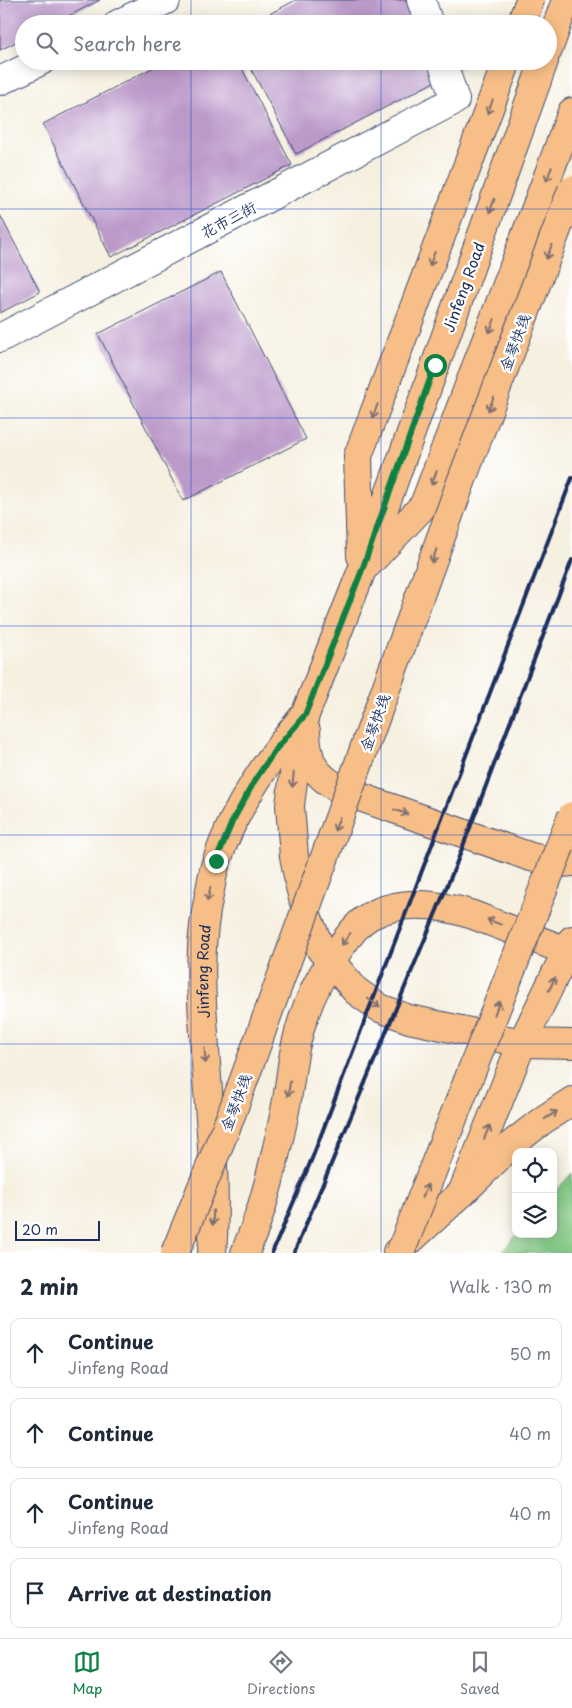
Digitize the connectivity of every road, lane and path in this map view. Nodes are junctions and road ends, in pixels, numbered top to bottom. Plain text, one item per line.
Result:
1 (166, 0) edge
2 (421, 0) edge
3 (530, 0) edge
4 (566, 0) edge
5 (136, 15) edge
6 (426, 15) edge
7 (525, 15) edge
8 (557, 25) edge
9 (23, 70) edge
10 (445, 70) edge
11 (504, 70) edge
12 (541, 70) edge
13 (0, 82) edge
14 (572, 112) edge
15 (572, 190) edge
16 (0, 338) edge
17 (362, 570) junction
18 (305, 715) junction
19 (572, 816) edge
20 (572, 862) edge
21 (570, 949) edge
22 (330, 961) junction
23 (522, 1043) junction
24 (572, 1044) edge
25 (572, 1101) edge
26 (462, 1193) junction
27 (175, 1253) edge
28 (212, 1253) edge
29 (245, 1253) edge
30 (396, 1253) edge
31 (400, 1253) edge

1 - 5 lane
2 - 6 lane
3 - 7 main road
4 - 8 main road
9 - 13 lane
10 - 16 lane, 花市三街
11 -> 17 main road
12 -> 17 main road, Jinfeng Road
14 -> 17 main road
15 -> 27 main road, 金琴快线, bridge
17 - 18 main road, Jinfeng Road
18 -> 20 main road
18 -> 22 main road
18 -> 28 main road, Jinfeng Road
31 -> 19 main road, bridge
21 -> 22 main road
23 -> 21 main road
22 -> 23 main road
22 -> 29 main road
23 - 24 main road
26 -> 23 main road
26 -> 25 main road
26 - 30 main road

